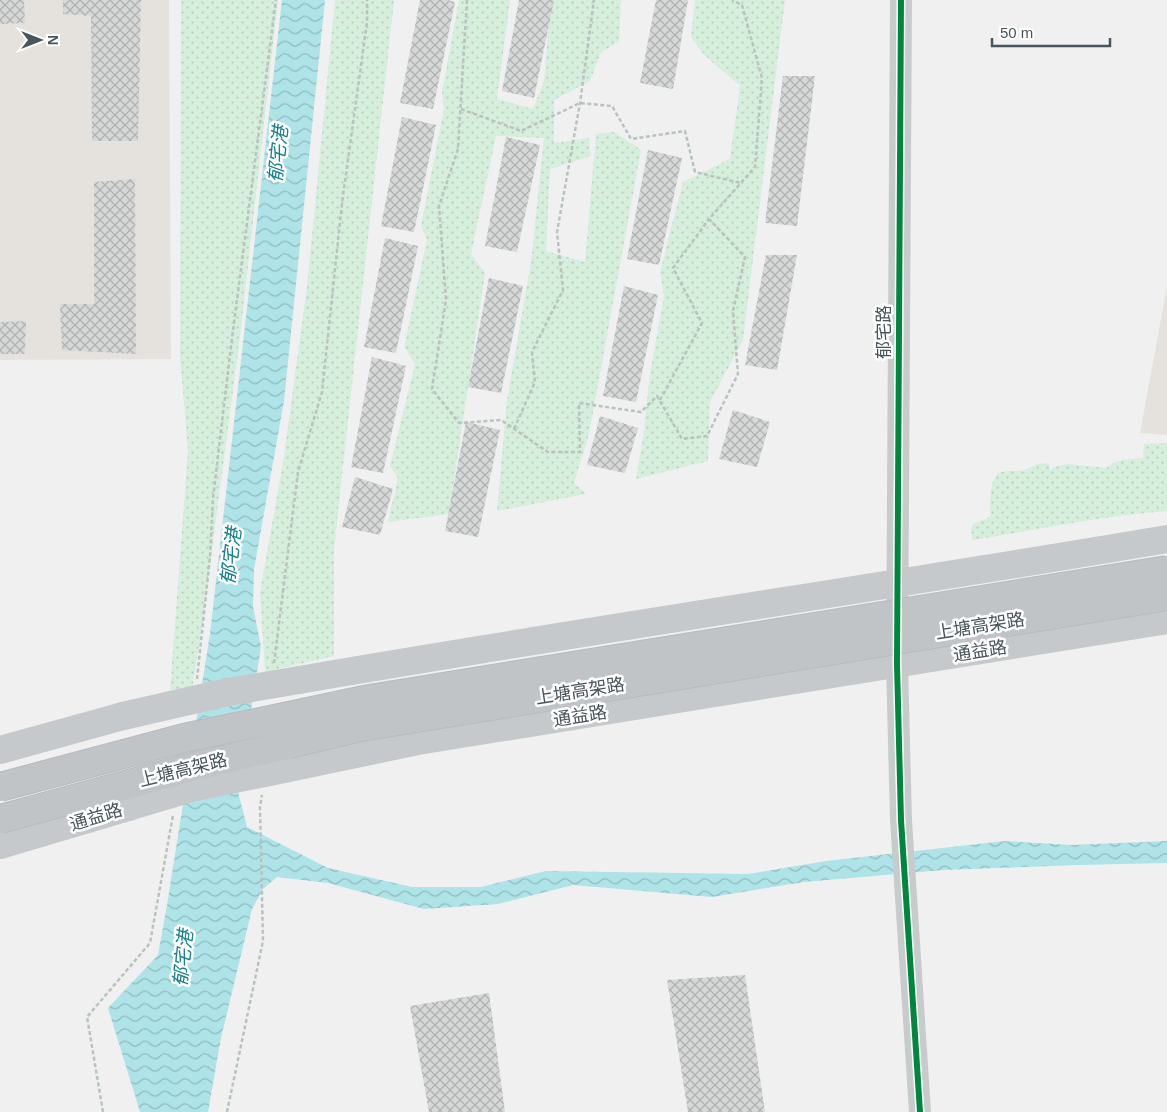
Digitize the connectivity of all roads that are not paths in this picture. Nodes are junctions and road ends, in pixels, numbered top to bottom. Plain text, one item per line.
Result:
1 (900, 0) edge
2 (1167, 539) edge
3 (1167, 570) edge
4 (898, 584) junction
5 (1167, 596) edge
6 (1167, 620) edge
7 (897, 664) junction
8 (0, 750) edge
9 (0, 787) edge
10 (0, 819) edge
11 (0, 845) edge
12 (920, 1112) edge

1 - 4 street, 郁宅路
2 - 4 main road
3 - 9 highway, 上塘高架路, bridge
4 - 7 street, 郁宅路
4 - 8 main road, bridge
5 - 10 highway, 上塘高架路, bridge
6 - 7 main road, 通益路
7 - 11 main road, 通益路, bridge
7 - 12 street, 郁宅路

